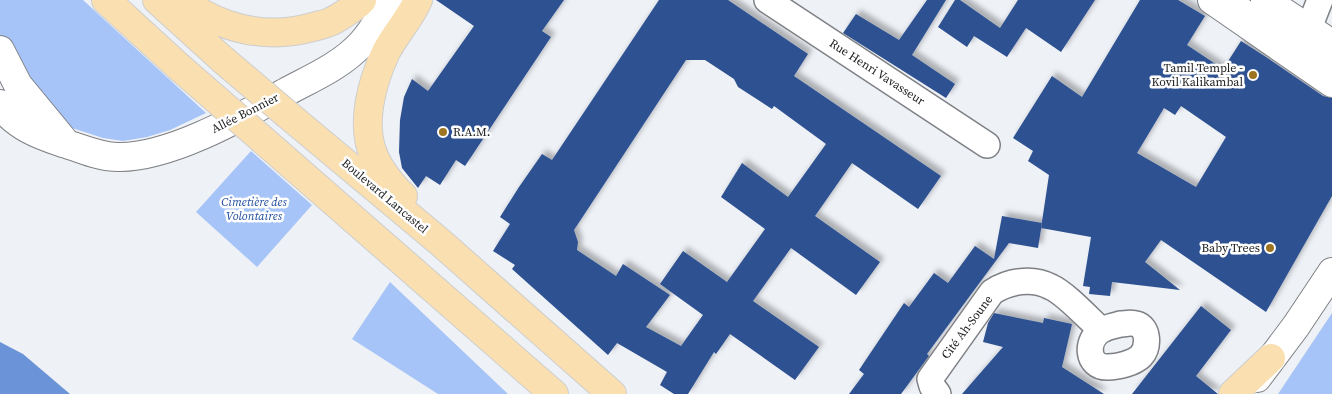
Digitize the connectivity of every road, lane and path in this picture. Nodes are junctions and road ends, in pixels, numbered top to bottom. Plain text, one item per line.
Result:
1 (106, 0) edge
2 (157, 0) edge
3 (181, 0) edge
4 (362, 0) edge
5 (392, 0) edge
6 (418, 0) edge
7 (767, 0) edge
8 (1212, 0) edge
9 (1238, 0) edge
10 (1265, 0) edge
11 (1320, 0) edge
12 (1309, 28) junction
13 (1332, 44) edge
14 (0, 50) edge
15 (1332, 63) edge
16 (1332, 83) edge
17 (0, 104) edge
18 (66, 143) junction
19 (987, 145) dead end
20 (440, 242) junction
21 (1332, 272) edge
22 (1102, 330) dead end
23 (1271, 358) junction
24 (554, 394) edge
25 (612, 394) edge
26 (938, 394) edge
27 (1233, 394) edge
28 (1246, 394) edge

1 - 24 main road, bridge
2 - 20 main road, Boulevard Lancastel, bridge
3 - 4 main road
5 - 18 street, Allée Bonnier
6 - 20 main road
7 - 19 street, Rue Henri Vavasseur
8 - 16 street
9 - 15 lane
10 - 12 street
11 - 12 street
12 - 13 street
14 - 18 street
17 - 18 street, Allée Bonnier
20 - 25 main road, Boulevard Lancastel
21 - 23 street
22 - 26 street, Cité Ah-Soune
23 - 27 main road
23 - 28 street

